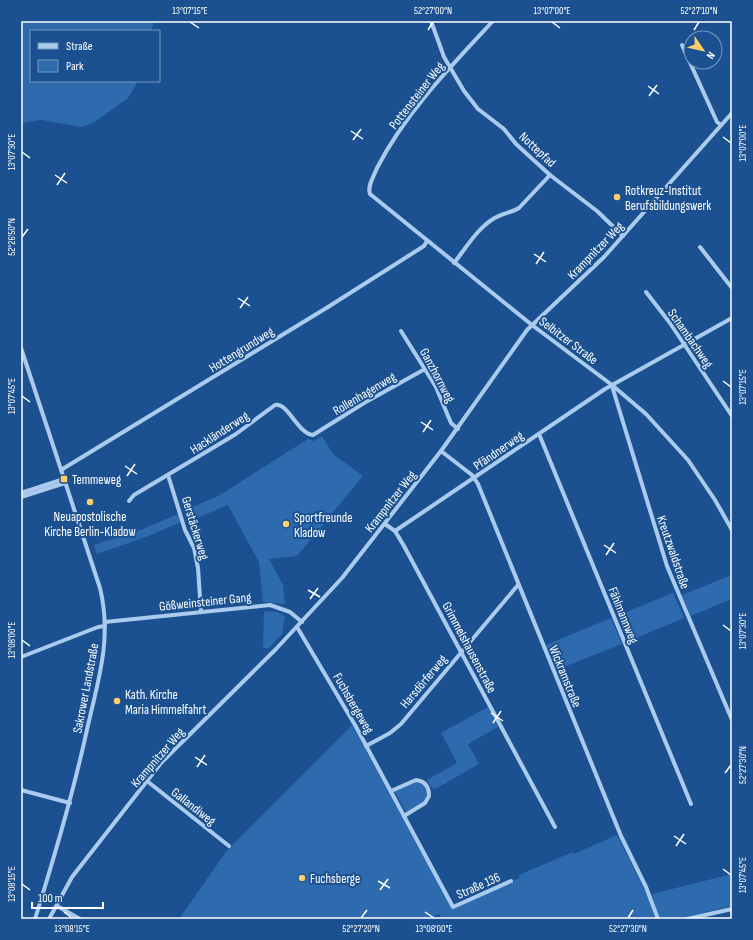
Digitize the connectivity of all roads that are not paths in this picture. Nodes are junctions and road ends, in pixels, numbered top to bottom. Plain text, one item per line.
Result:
1 (431, 21) edge
2 (493, 21) edge
3 (682, 45) dead end
4 (449, 67) junction
5 (732, 113) edge
6 (721, 125) junction
7 (550, 175) junction
8 (368, 191) joint
9 (623, 236) junction
10 (428, 241) junction
11 (700, 247) dead end
12 (454, 263) junction
13 (732, 288) edge
14 (646, 292) dead end
15 (732, 318) edge
16 (532, 325) junction
17 (402, 331) dead end
18 (685, 345) junction
19 (21, 348) edge
20 (425, 369) junction
21 (612, 385) junction
22 (732, 416) edge
23 (458, 429) junction
24 (539, 434) junction
25 (313, 435) joint
26 (441, 451) junction
27 (61, 470) junction
28 (168, 475) junction
29 (474, 478) junction
30 (65, 481) junction
31 (21, 493) edge
32 (21, 497) edge
33 (129, 501) dead end
34 (385, 524) junction
35 (732, 530) edge
36 (395, 531) junction
37 (518, 585) junction
38 (201, 612) junction
39 (302, 622) junction
40 (105, 624) junction
41 (297, 627) junction
42 (461, 652) junction
43 (21, 657) edge
44 (732, 720) edge
45 (366, 746) junction
46 (147, 781) junction
47 (21, 790) edge
48 (391, 791) junction
49 (70, 803) junction
50 (691, 804) dead end
51 (404, 816) junction
52 (555, 827) dead end
53 (229, 846) dead end
54 (511, 881) dead end
55 (57, 906) junction
56 (453, 907) joint
57 (732, 909) edge
58 (35, 919) edge
59 (49, 919) edge
60 (80, 919) edge
61 (658, 919) edge
62 (687, 919) edge

1 - 4 street, Nottepfad
2 - 4 street, Pottensteiner Weg
3 - 6 street
4 - 7 street, Nottepfad
4 - 8 street, Pottensteiner Weg
5 - 6 street, Krampnitzer Weg
6 - 9 street, Krampnitzer Weg
7 - 9 street, Nottepfad
7 - 12 street
8 - 10 street, Selbitzer Straße
9 - 16 street, Krampnitzer Weg
10 - 12 street, Selbitzer Straße
10 - 27 street, Hottengrundweg
11 - 13 street
12 - 16 street, Selbitzer Straße
14 - 18 street, Schambachweg
15 - 18 street, Pfändnerweg
16 - 21 street, Selbitzer Straße
16 - 23 street, Krampnitzer Weg
17 - 20 street, Ganzhornweg
18 - 21 street, Pfändnerweg
18 - 22 street, Schambachweg
19 - 27 street, Sakrower Landstraße
20 - 23 street, Ganzhornweg
20 - 25 street, Rollenhagenweg
21 - 24 street, Pfändnerweg
21 - 35 street, Selbitzer Straße
21 - 44 street, Kreutzwaldstraße
23 - 26 street, Krampnitzer Weg
24 - 29 street, Pfändnerweg
24 - 50 street, Fählmannweg
25 - 28 street, Hackländerweg
26 - 29 street, Wickramstraße
26 - 34 street, Krampnitzer Weg
27 - 30 street, Sakrower Landstraße
28 - 33 street, Hackländerweg
28 - 38 street, Gerstäckerweg
29 - 36 street, Pfändnerweg
29 - 37 street, Wickramstraße
30 - 31 street
30 - 32 street
30 - 40 street, Sakrower Landstraße
34 - 36 street, Grimmelshausenstraße
34 - 39 street, Krampnitzer Weg
36 - 42 street, Grimmelshausenstraße
37 - 42 street, Harsdörferweg
37 - 61 street, Wickramstraße
38 - 39 street, Gößweinsteiner Gang
38 - 40 street, Gößweinsteiner Gang
39 - 41 street, Krampnitzer Weg
40 - 43 street, Gößweinsteiner Gang
40 - 49 street, Sakrower Landstraße
41 - 45 street, Fuchsbergeweg
41 - 46 street, Krampnitzer Weg
42 - 45 street, Harsdörferweg
42 - 52 street, Grimmelshausenstraße
45 - 48 street, Fuchsbergeweg
46 - 53 street, Gallandiweg
46 - 55 street, Krampnitzer Weg
47 - 49 street
48 - 51 street, Fuchsbergeweg
48 - 51 street
49 - 58 street, Sakrower Landstraße
51 - 56 street, Fuchsbergeweg
54 - 56 street, Straße 136
55 - 59 street, Krampnitzer Weg
55 - 60 street
57 - 62 street

